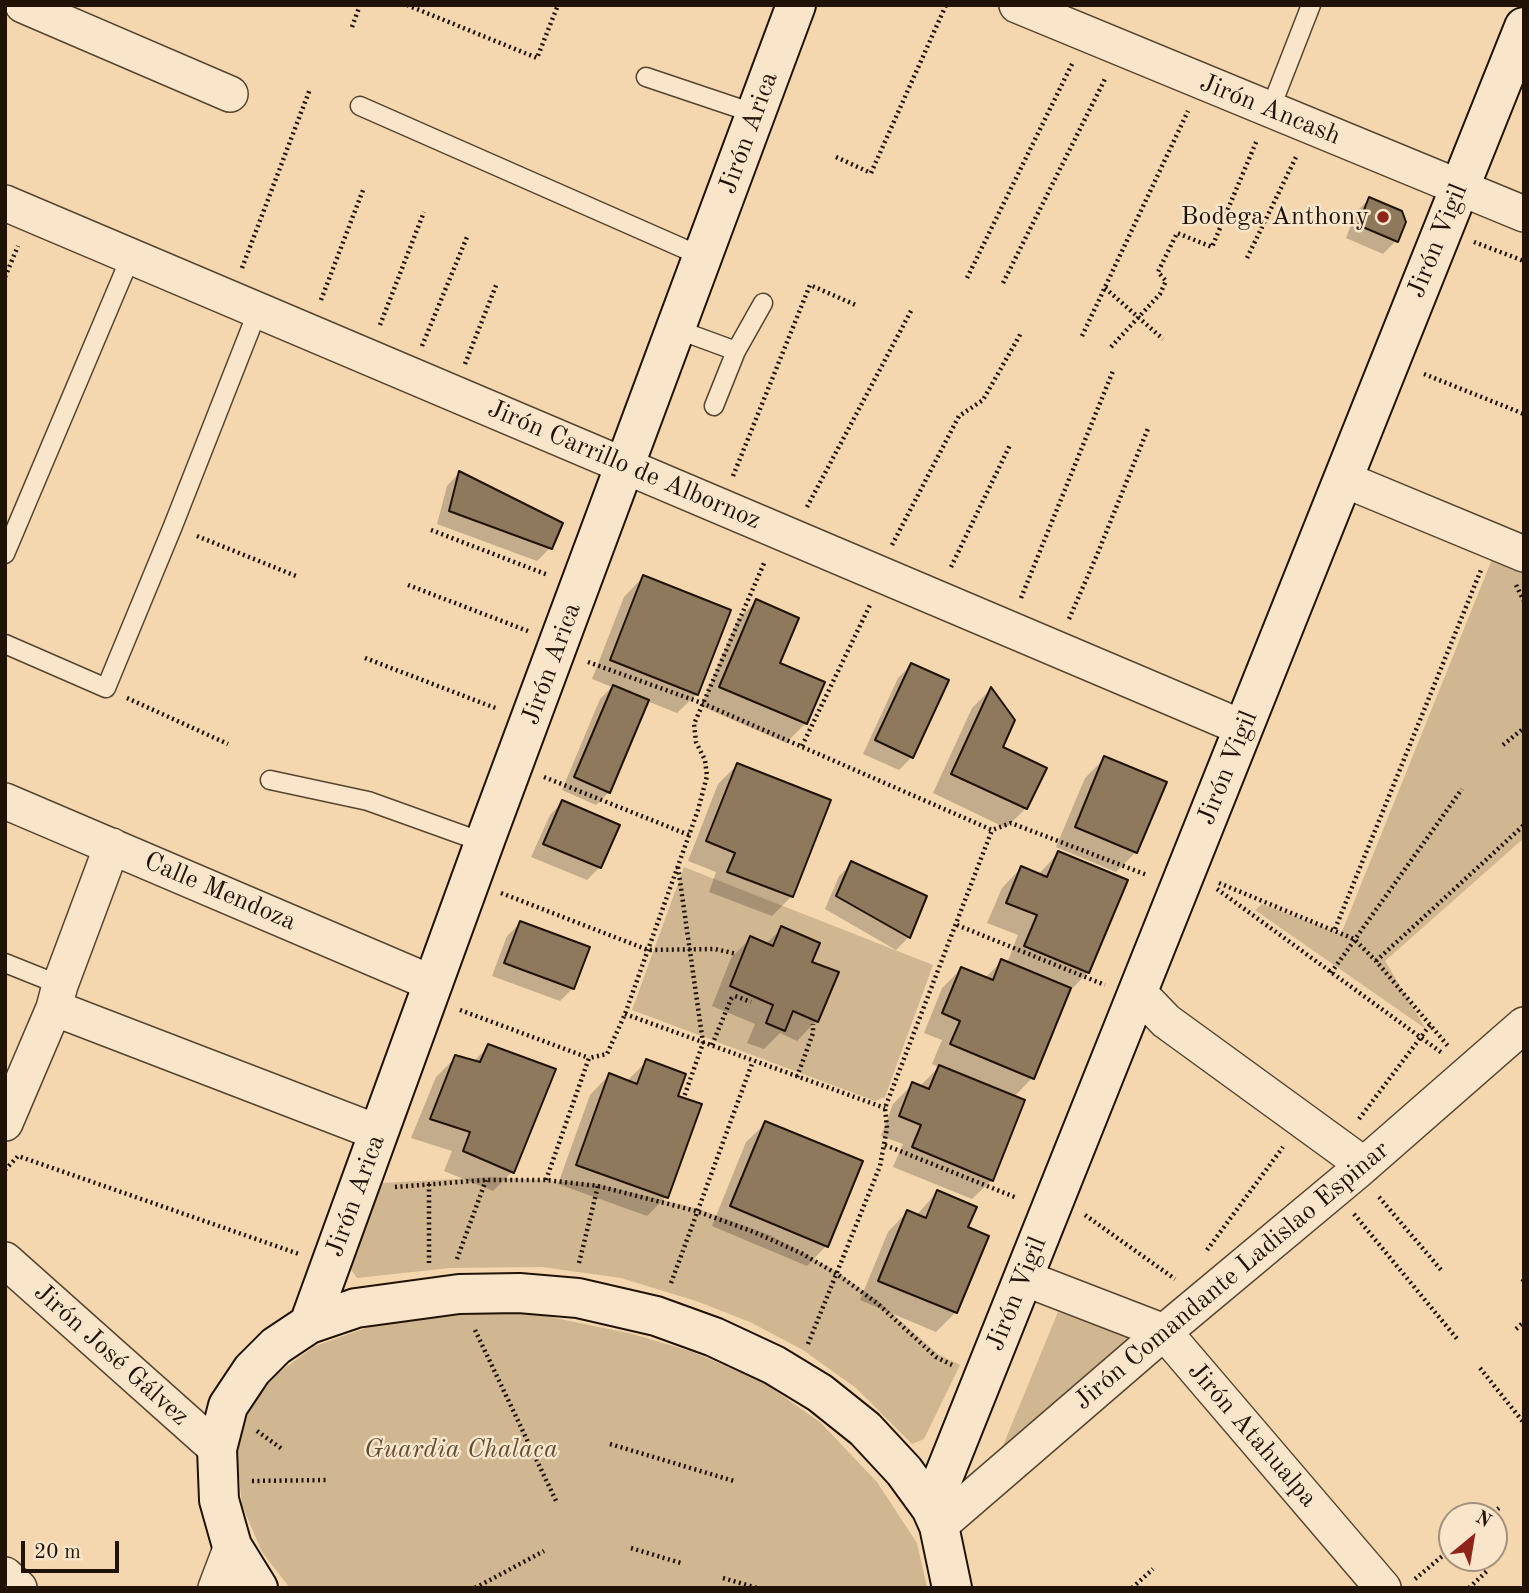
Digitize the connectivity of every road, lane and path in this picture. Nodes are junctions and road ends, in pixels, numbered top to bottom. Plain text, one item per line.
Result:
1 (23, 5) edge
2 (360, 5) edge
3 (407, 5) edge
4 (558, 5) edge
5 (796, 5) edge
6 (946, 5) edge
7 (1017, 5) edge
8 (1311, 5) edge
9 (352, 27) dead end
10 (1524, 27) edge
11 (1087, 35) junction
12 (1120, 49) junction
13 (646, 77) dead end
14 (1202, 82) junction
15 (310, 89) dead end
16 (230, 94) dead end
17 (360, 106) dead end
18 (1270, 110) junction
19 (756, 114) junction
20 (1311, 127) junction
21 (836, 157) dead end
22 (1459, 188) junction
23 (363, 190) dead end
24 (5, 203) edge
25 (424, 212) dead end
26 (1524, 214) edge
27 (467, 237) dead end
28 (1470, 241) dead end
29 (131, 256) junction
30 (703, 257) junction
31 (1247, 258) dead end
32 (1524, 261) edge
33 (967, 278) dead end
34 (497, 283) dead end
35 (1003, 283) dead end
36 (1105, 288) junction
37 (763, 303) dead end
38 (244, 304) junction
39 (858, 306) dead end
40 (912, 309) dead end
41 (1140, 316) junction
42 (676, 329) junction
43 (309, 332) junction
44 (1021, 333) dead end
45 (1082, 335) dead end
46 (1163, 339) dead end
47 (1111, 347) dead end
48 (736, 351) junction
49 (368, 356) junction
50 (1392, 358) junction
51 (1113, 371) dead end
52 (410, 375) junction
53 (454, 393) junction
54 (714, 406) dead end
55 (1524, 414) edge
56 (1149, 426) dead end
57 (1010, 445) dead end
58 (626, 466) junction
59 (1343, 479) junction
60 (721, 506) junction
61 (173, 526) junction
62 (431, 530) dead end
63 (780, 544) junction
64 (1508, 548) edge
65 (5, 554) edge
66 (296, 576) dead end
67 (408, 585) dead end
68 (876, 585) junction
69 (581, 587) junction
70 (936, 597) junction
71 (1009, 628) junction
72 (5, 644) edge
73 (559, 648) junction
74 (1056, 649) junction
75 (365, 658) dead end
76 (106, 688) junction
77 (702, 704) junction
78 (531, 722) junction
79 (1243, 728) junction
80 (1524, 728) edge
81 (228, 744) dead end
82 (802, 746) junction
83 (1503, 746) dead end
84 (538, 774) dead end
85 (270, 780) dead end
86 (1462, 789) dead end
87 (5, 801) edge
88 (1524, 825) edge
89 (992, 830) junction
90 (689, 835) junction
91 (485, 843) junction
92 (112, 846) junction
93 (678, 866) junction
94 (1195, 880) junction
95 (494, 890) dead end
96 (957, 925) junction
97 (1335, 929) junction
98 (1354, 939) junction
99 (691, 949) junction
100 (648, 950) junction
101 (737, 954) dead end
102 (1376, 961) junction
103 (5, 963) edge
104 (1331, 973) junction
105 (1137, 994) junction
106 (442, 995) junction
107 (57, 997) junction
108 (751, 1002) dead end
109 (625, 1014) junction
110 (813, 1024) dead end
111 (1430, 1025) junction
112 (1520, 1035) edge
113 (1420, 1037) junction
114 (704, 1043) junction
115 (712, 1045) junction
116 (589, 1058) junction
117 (753, 1061) junction
118 (1458, 1065) junction
119 (797, 1077) junction
120 (684, 1097) dead end
121 (885, 1108) junction
122 (1303, 1121) junction
123 (5, 1123) edge
124 (379, 1133) junction
125 (885, 1144) junction
126 (1348, 1168) junction
127 (5, 1170) edge
128 (486, 1180) junction
129 (546, 1180) junction
130 (429, 1184) junction
131 (598, 1186) junction
132 (383, 1188) dead end
133 (1022, 1200) dead end
134 (696, 1211) junction
135 (1077, 1223) dead end
136 (1218, 1249) dead end
137 (5, 1260) edge
138 (331, 1265) junction
139 (429, 1267) dead end
140 (578, 1267) dead end
141 (1442, 1272) dead end
142 (837, 1274) junction
143 (1024, 1279) junction
144 (1180, 1282) dead end
145 (459, 1294) junction
146 (656, 1316) junction
147 (1524, 1322) edge
148 (309, 1324) junction
149 (1516, 1329) dead end
150 (1164, 1332) junction
151 (1458, 1340) dead end
152 (805, 1349) dead end
153 (956, 1367) dead end
154 (1480, 1368) dead end
155 (1524, 1423) edge
156 (251, 1426) dead end
157 (610, 1444) dead end
158 (282, 1448) dead end
159 (217, 1449) junction
160 (328, 1480) dead end
161 (245, 1481) dead end
162 (734, 1481) dead end
163 (557, 1503) dead end
164 (935, 1517) junction
165 (232, 1546) junction
166 (631, 1548) dead end
167 (544, 1552) dead end
168 (1438, 1558) edge
169 (681, 1563) dead end
170 (1153, 1569) dead end
171 (1486, 1572) edge
172 (5, 1574) edge
173 (723, 1578) dead end
174 (1399, 1584) edge
175 (19, 1588) edge
176 (216, 1588) edge
177 (258, 1588) edge
178 (475, 1588) edge
179 (757, 1588) edge
180 (953, 1588) edge
181 (1132, 1588) edge
182 (1469, 1588) edge

1 - 16 street
2 - 9 path
3 - 4 path
5 - 19 main road, Jirón Arica
6 - 21 path
7 - 11 street, Jirón Ancash
8 - 18 lane
10 - 22 main road, Jirón Vigil
11 - 12 street, Jirón Ancash
11 - 33 path
12 - 14 street, Jirón Ancash
12 - 35 path
13 - 19 lane
14 - 18 street, Jirón Ancash
14 - 36 path
15 - 38 path
17 - 30 lane
18 - 20 street, Jirón Ancash
18 - 41 path
19 - 30 main road, Jirón Arica
20 - 22 street, Jirón Ancash
20 - 31 path
22 - 26 street, Jirón Ancash
22 - 50 main road, Jirón Vigil
23 - 43 path
24 - 29 street, Jirón Carrillo de Albornoz
25 - 49 path
27 - 52 path
28 - 32 path
29 - 38 street, Jirón Carrillo de Albornoz
29 - 65 lane
30 - 42 main road, Jirón Arica
34 - 53 path
36 - 41 path
36 - 45 path
37 - 48 lane
38 - 43 street, Jirón Carrillo de Albornoz
38 - 61 lane
39 - 60 path
40 - 63 path
41 - 46 path
41 - 47 path
42 - 48 lane
42 - 58 main road, Jirón Arica
43 - 49 street, Jirón Carrillo de Albornoz
44 - 68 path
48 - 54 lane
49 - 52 street, Jirón Carrillo de Albornoz
50 - 55 path
50 - 59 main road, Jirón Vigil
51 - 71 path
52 - 53 street, Jirón Carrillo de Albornoz
53 - 58 street, Jirón Carrillo de Albornoz
56 - 74 path
57 - 70 path
58 - 60 street, Jirón Carrillo de Albornoz
58 - 69 main road, Jirón Arica
59 - 64 street
59 - 79 main road, Jirón Vigil
60 - 63 street, Jirón Carrillo de Albornoz
61 - 66 path
61 - 76 lane
62 - 69 path
63 - 68 street, Jirón Carrillo de Albornoz
63 - 77 path
64 - 97 path
67 - 73 path
68 - 70 street, Jirón Carrillo de Albornoz
68 - 82 path
69 - 73 main road, Jirón Arica
70 - 71 street, Jirón Carrillo de Albornoz
71 - 74 street, Jirón Carrillo de Albornoz
72 - 76 lane
73 - 77 path
73 - 78 main road, Jirón Arica
74 - 79 street, Jirón Carrillo de Albornoz
75 - 78 path
76 - 81 path
77 - 82 path
77 - 90 path
78 - 91 main road, Jirón Arica
79 - 94 main road, Jirón Vigil
80 - 83 path
82 - 89 path
84 - 90 path
85 - 91 lane
86 - 98 path
87 - 92 street, Calle Mendoza
88 - 102 path
89 - 94 path
89 - 96 path
90 - 93 path
91 - 106 main road, Jirón Arica
92 - 106 street, Calle Mendoza
92 - 107 street
93 - 99 path
93 - 100 path
94 - 97 path
94 - 104 path
94 - 105 main road, Jirón Vigil
95 - 100 path
96 - 105 path
96 - 121 path
97 - 98 path
98 - 102 path
98 - 104 path
99 - 100 path
99 - 101 path
99 - 114 path
100 - 109 path
102 - 111 path
103 - 107 lane
104 - 113 path
105 - 122 street
105 - 143 main road, Jirón Vigil
106 - 116 path
106 - 124 main road, Jirón Arica
107 - 123 street
107 - 124 street
108 - 115 path
109 - 114 path
109 - 116 path
110 - 119 path
111 - 113 path
111 - 118 path
112 - 118 street, Jirón Comandante Ladislao Espinar
113 - 118 path
113 - 126 path
114 - 115 path
114 - 120 path
115 - 117 path
116 - 129 path
117 - 119 path
117 - 134 path
118 - 126 street, Jirón Comandante Ladislao Espinar
119 - 121 path
121 - 125 path
122 - 126 street
122 - 136 path
124 - 138 main road, Jirón Arica
125 - 133 path
125 - 142 path
126 - 141 path
126 - 150 street, Jirón Comandante Ladislao Espinar
126 - 151 path
127 - 138 path
128 - 129 path
128 - 130 path
128 - 145 path
129 - 131 path
130 - 132 path
130 - 139 path
131 - 134 path
131 - 140 path
134 - 142 path
134 - 146 path
135 - 144 path
137 - 159 street, Jirón José Gálvez
138 - 148 main road, Jirón Arica
142 - 152 path
142 - 153 path
143 - 150 street, Jirón Atahualpa
143 - 164 main road, Jirón Vigil
145 - 146 main road
145 - 148 main road
145 - 163 path
146 - 164 main road
147 - 149 path
148 - 159 main road
150 - 164 street, Jirón Comandante Ladislao Espinar
150 - 174 street, Jirón Atahualpa
154 - 155 path
156 - 158 path
157 - 162 path
159 - 165 main road
160 - 161 path
164 - 180 main road
165 - 176 street
165 - 177 main road
166 - 169 path
167 - 178 path
168 - 174 path
170 - 181 path
171 - 182 path
172 - 175 street
173 - 179 path

